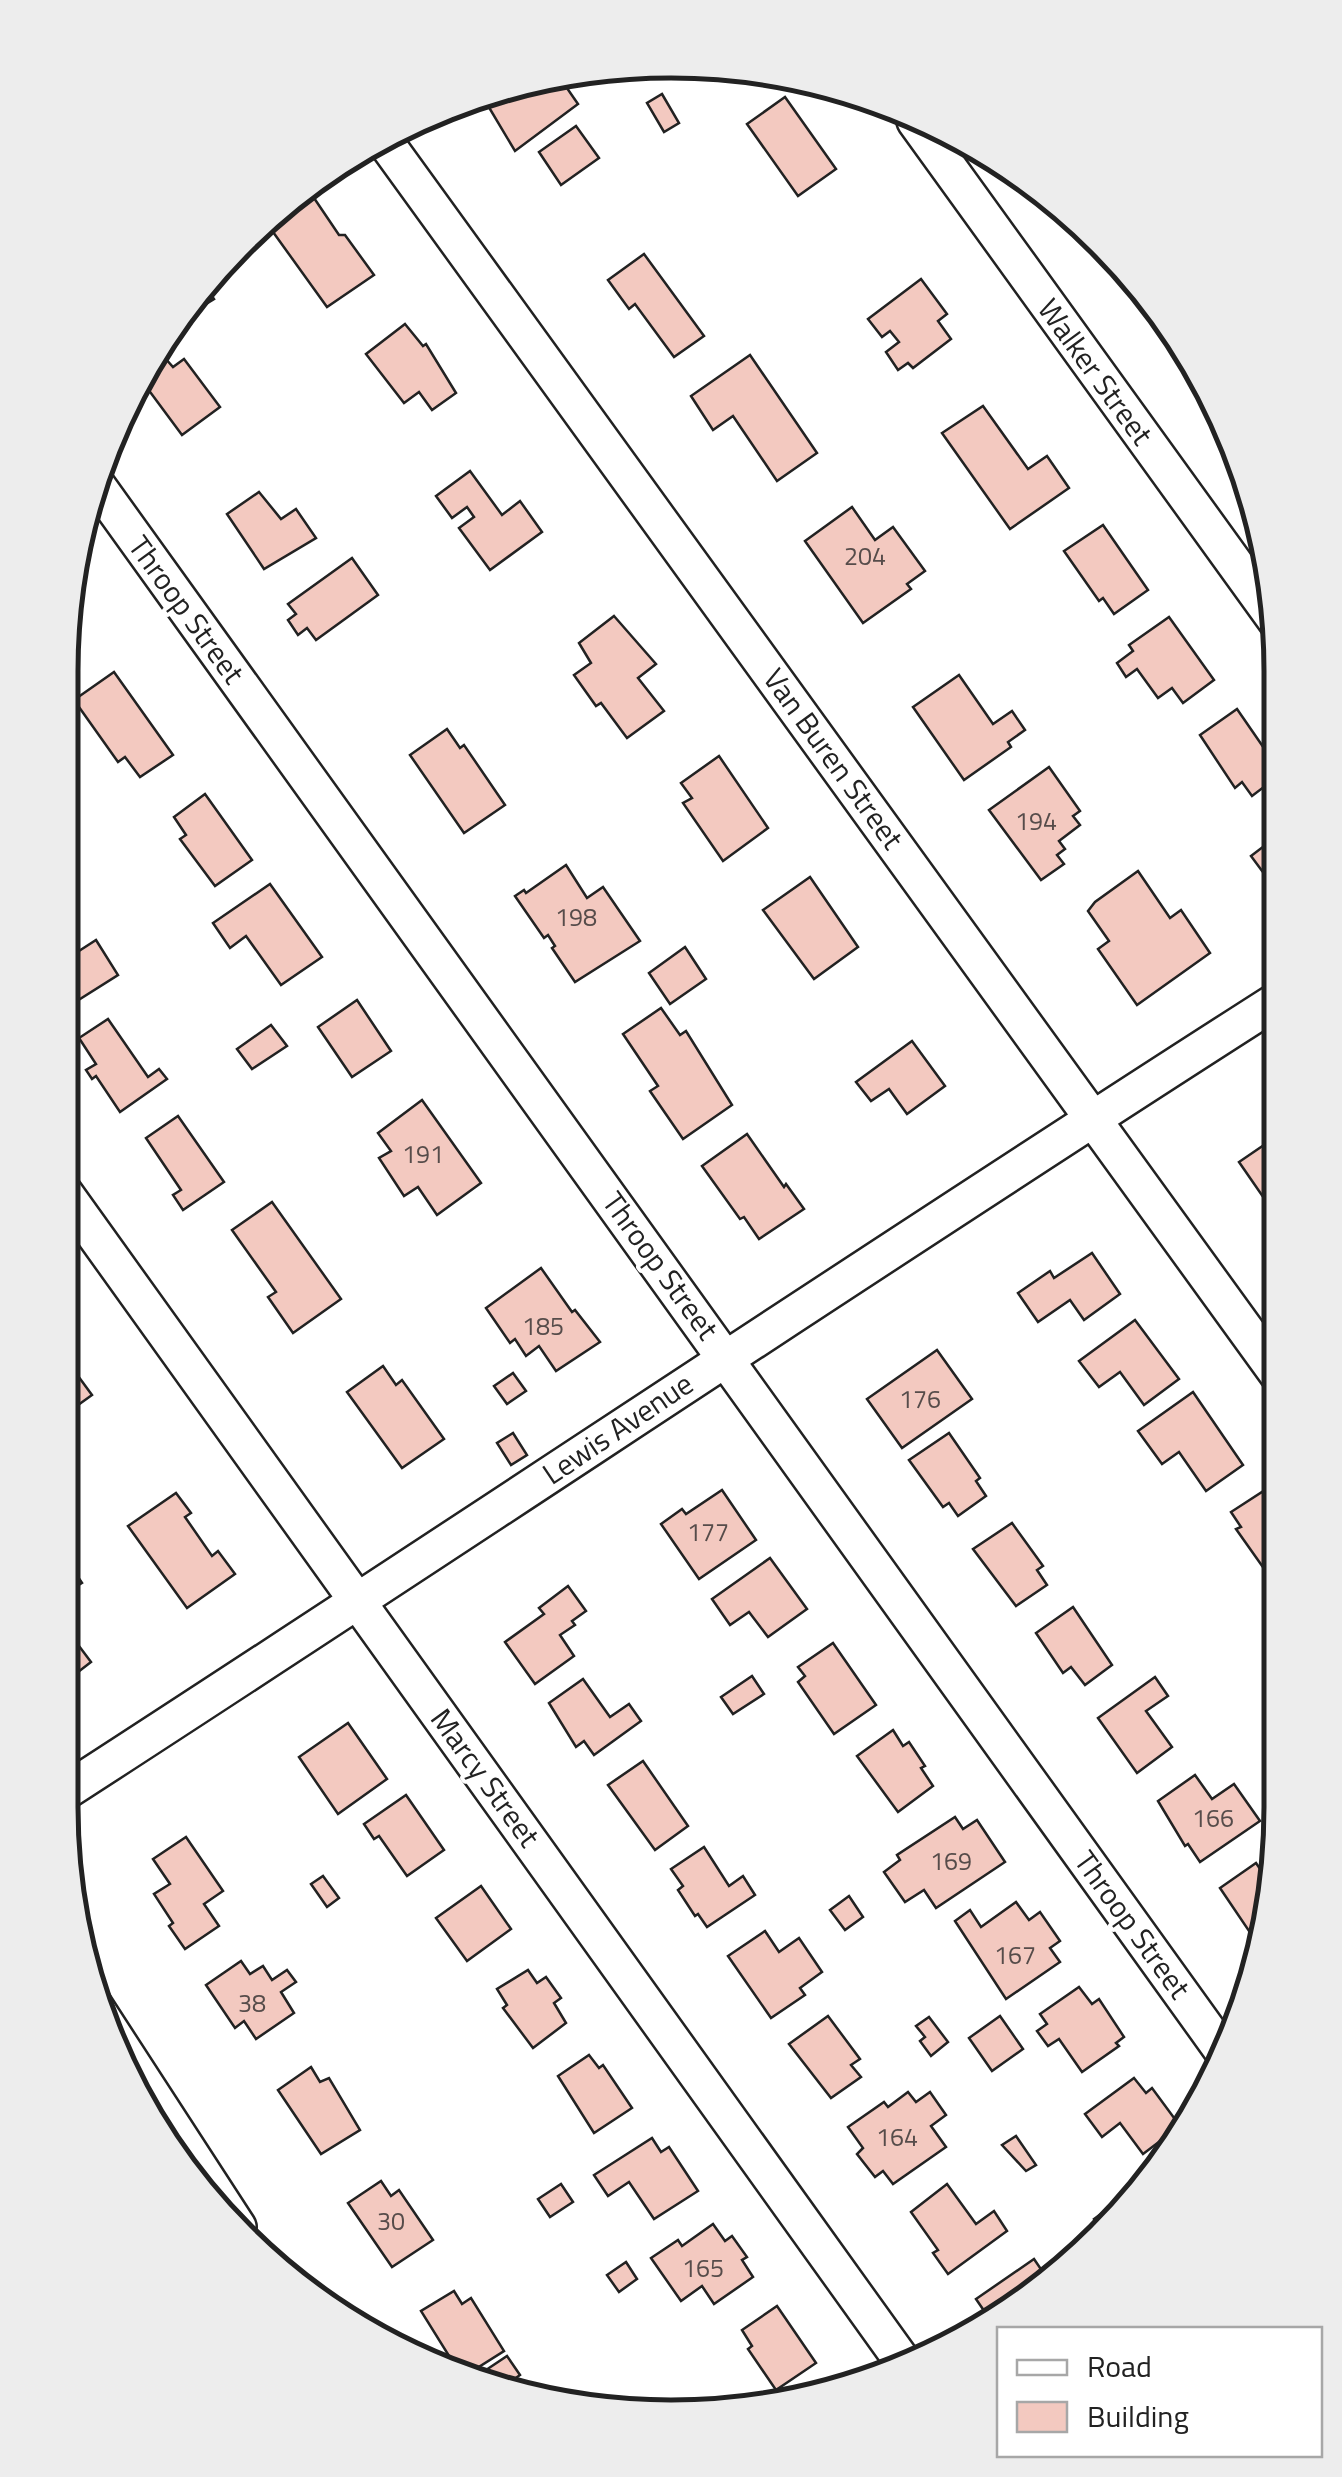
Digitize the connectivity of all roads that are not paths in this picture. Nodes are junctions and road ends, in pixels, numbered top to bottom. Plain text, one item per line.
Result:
1 (924, 135) edge
2 (390, 149) edge
3 (104, 496) edge
4 (1259, 598) edge
5 (1264, 1009) edge
6 (1093, 1118) junction
7 (78, 1212) edge
8 (1264, 1355) edge
9 (726, 1356) junction
10 (359, 1602) junction
11 (78, 1783) edge
12 (1215, 2041) edge
13 (155, 2099) edge
14 (189, 2152) edge
15 (898, 2354) edge

1 - 4 street, Walker Street
2 - 6 street, Van Buren Street
3 - 9 street, Throop Street
5 - 6 street, Lewis Avenue
6 - 8 street, Van Buren Street
6 - 9 street, Lewis Avenue
7 - 10 street, Marcy Street
9 - 10 street, Lewis Avenue
9 - 12 street, Throop Street
10 - 11 street, Lewis Avenue
10 - 15 street, Marcy Street
13 - 14 street

